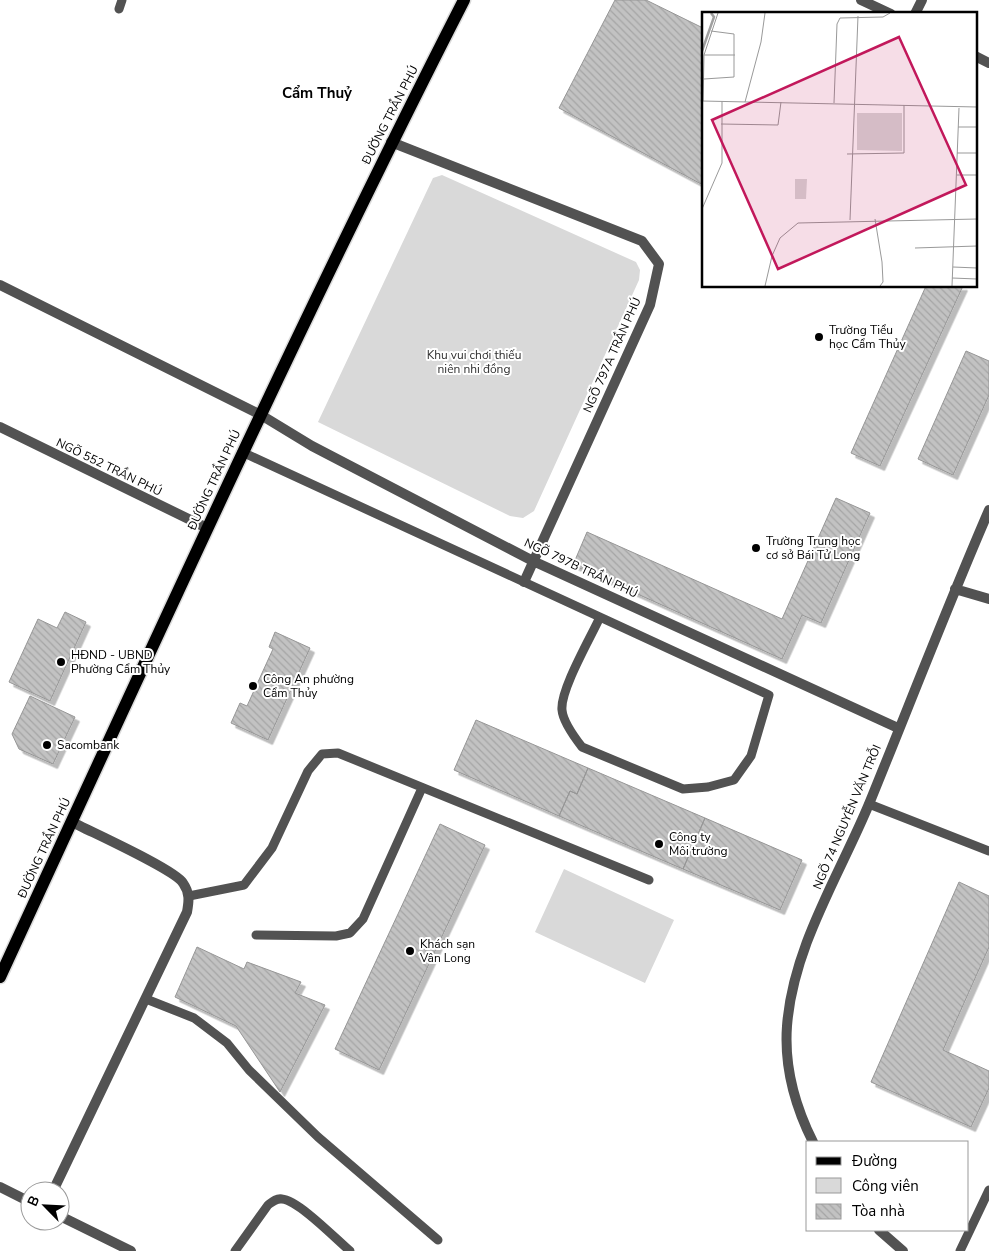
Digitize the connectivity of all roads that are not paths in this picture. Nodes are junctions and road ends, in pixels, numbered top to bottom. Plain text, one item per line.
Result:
1 (122, 0) edge
2 (464, 0) edge
3 (861, 0) edge
4 (922, 0) edge
5 (119, 9) dead end
6 (888, 12) edge
7 (916, 12) edge
8 (976, 57) edge
9 (989, 64) edge
10 (391, 142) junction
11 (0, 285) edge
12 (261, 415) junction
13 (0, 428) edge
14 (242, 452) junction
15 (989, 510) edge
16 (207, 528) junction
17 (533, 561) junction
18 (524, 582) junction
19 (955, 589) junction
20 (989, 599) edge
21 (600, 617) junction
22 (898, 728) junction
23 (422, 788) junction
24 (869, 804) junction
25 (72, 822) junction
26 (989, 852) edge
27 (648, 880) dead end
28 (189, 896) junction
29 (256, 935) dead end
30 (0, 977) edge
31 (146, 999) junction
32 (812, 1141) edge
33 (58, 1181) edge
34 (0, 1187) edge
35 (989, 1190) edge
36 (20, 1197) edge
37 (70, 1221) edge
38 (880, 1231) edge
39 (438, 1240) dead end
40 (131, 1251) edge
41 (235, 1251) edge
42 (350, 1251) edge
43 (902, 1251) edge
44 (960, 1251) edge

1 - 5 lane
2 - 10 main road, ĐƯỜNG TRẦN PHÚ
3 - 6 street
4 - 7 street
8 - 9 street
10 - 12 main road, ĐƯỜNG TRẦN PHÚ
10 - 17 street, NGÕ 797A TRẦN PHÚ
11 - 12 street, NGÕ 797B TRẦN PHÚ
12 - 14 main road, ĐƯỜNG TRẦN PHÚ
12 - 17 street, NGÕ 797B TRẦN PHÚ
13 - 16 street, NGÕ 552 TRẦN PHÚ
14 - 16 main road, ĐƯỜNG TRẦN PHÚ
14 - 18 lane
15 - 19 street, NGÕ 74 NGUYỄN VĂN TRỖI
16 - 25 main road, ĐƯỜNG TRẦN PHÚ
17 - 18 street, NGÕ 797A TRẦN PHÚ
17 - 22 street, NGÕ 797B TRẦN PHÚ
18 - 21 lane
19 - 20 street
19 - 22 street, NGÕ 74 NGUYỄN VĂN TRỖI
21 - 21 lane
22 - 24 street, NGÕ 74 NGUYỄN VĂN TRỖI
23 - 27 lane
23 - 28 lane
23 - 29 lane
24 - 26 lane
24 - 32 street, NGÕ 74 NGUYỄN VĂN TRỖI
25 - 28 street
25 - 30 main road, ĐƯỜNG TRẦN PHÚ
28 - 31 street
31 - 33 street
31 - 39 lane
34 - 36 street
35 - 44 lane
37 - 40 street
38 - 43 street
41 - 42 lane

